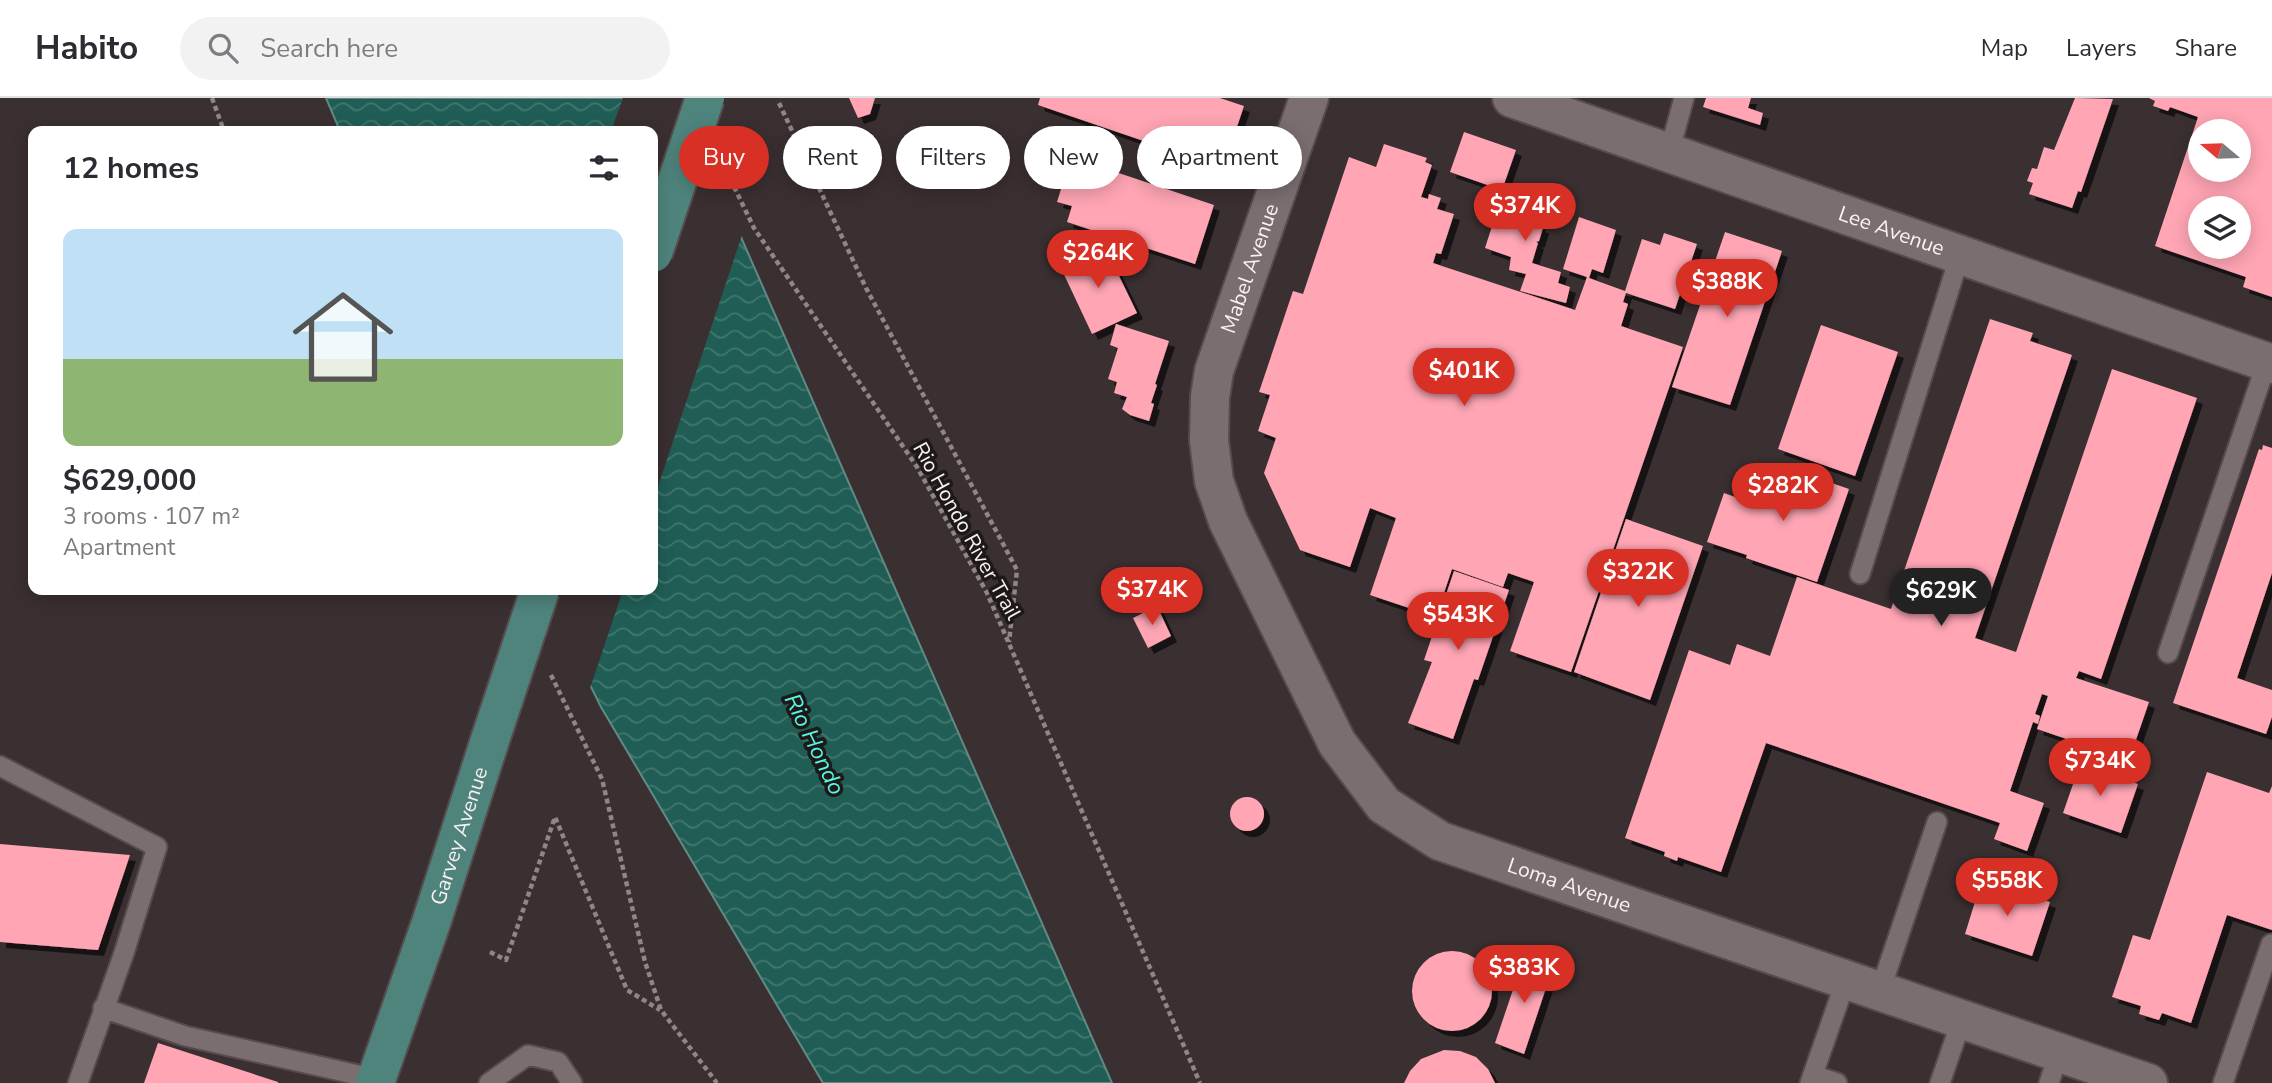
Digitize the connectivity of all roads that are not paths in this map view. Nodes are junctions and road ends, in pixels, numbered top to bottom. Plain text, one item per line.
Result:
1 (705, 98) edge
2 (1309, 98) edge
3 (1512, 98) edge
4 (1684, 98) edge
5 (1670, 153) junction
6 (658, 238) edge
7 (1960, 255) junction
8 (2270, 357) edge
9 (1209, 440) joint
10 (1860, 574) dead end
11 (538, 595) edge
12 (2168, 653) dead end
13 (0, 766) edge
14 (1937, 822) dead end
15 (2271, 944) edge
16 (1863, 985) junction
17 (103, 1008) junction
18 (1962, 1019) junction
19 (2054, 1068) edge
20 (2104, 1076) edge
21 (1812, 1079) edge
22 (376, 1081) edge
23 (78, 1083) edge
24 (489, 1083) edge
25 (572, 1083) edge
26 (1837, 1083) edge
27 (1940, 1083) edge
28 (2148, 1083) edge
29 (2223, 1083) edge

1 - 6 main road, bridge
2 - 9 street, Mabel Avenue
3 - 5 street, Lee Avenue
4 - 5 lane
5 - 7 street, Lee Avenue
7 - 8 street, Lee Avenue
7 - 10 lane
8 - 12 lane
9 - 16 street, Loma Avenue
11 - 22 main road, Garvey Avenue, bridge
13 - 17 lane
14 - 16 lane
15 - 29 lane
16 - 18 street, Loma Avenue
16 - 21 lane
17 - 22 lane
17 - 23 lane
18 - 19 street, Loma Avenue
18 - 27 lane
19 - 20 street, Loma Avenue
20 - 28 street, Loma Avenue
21 - 26 lane
24 - 25 lane

